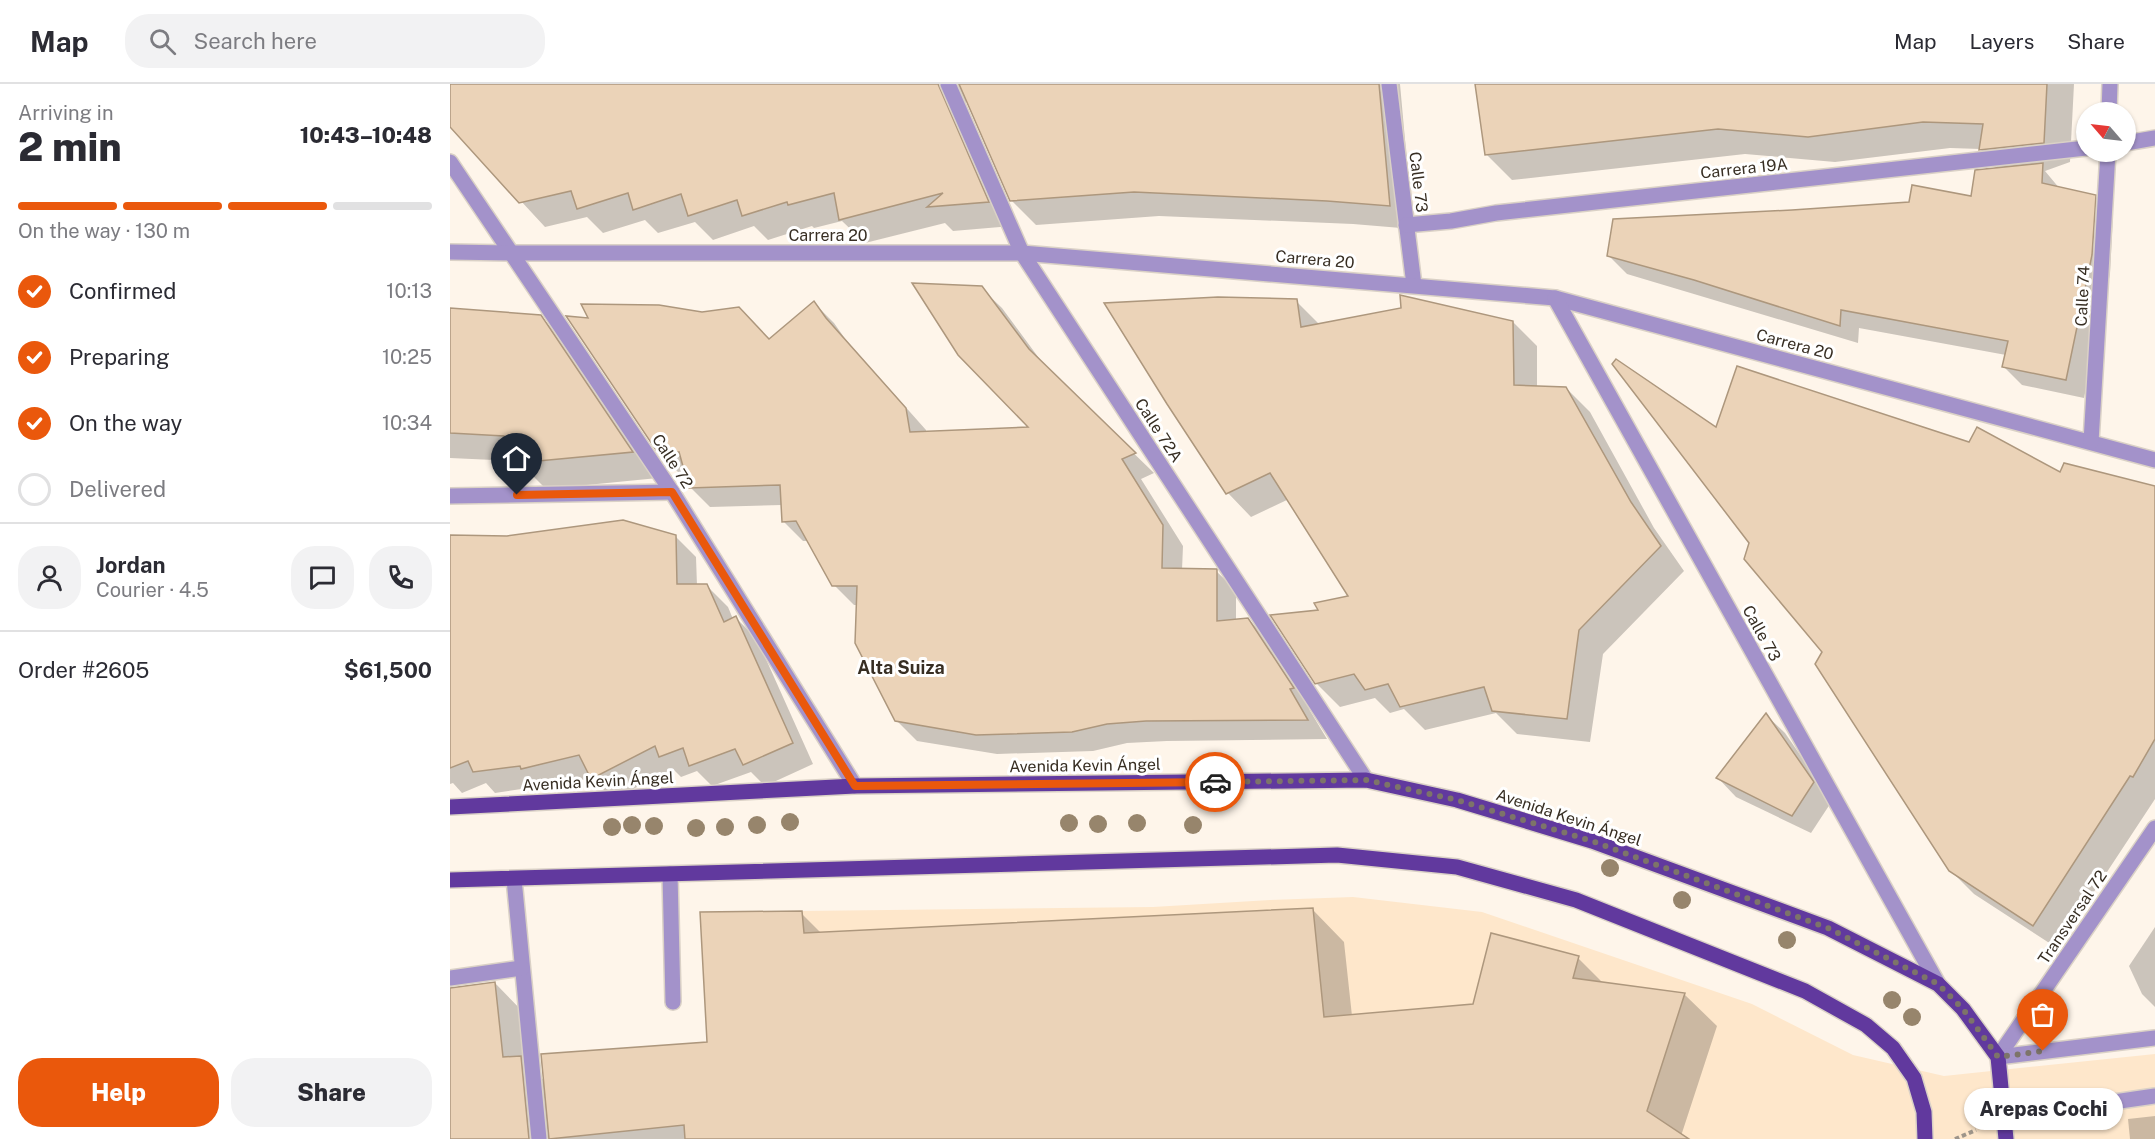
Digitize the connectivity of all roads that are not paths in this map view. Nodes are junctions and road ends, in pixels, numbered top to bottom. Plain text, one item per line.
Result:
1 (948, 84) edge
2 (1389, 84) edge
3 (2110, 84) edge
4 (2109, 102) edge
5 (2155, 138) edge
6 (2136, 141) edge
7 (2076, 149) edge
8 (450, 162) edge
9 (2107, 162) edge
10 (1406, 225) junction
11 (450, 252) edge
12 (512, 253) junction
13 (1022, 253) junction
14 (1414, 285) junction
15 (1555, 298) junction
16 (2091, 442) junction
17 (2155, 460) edge
18 (672, 492) junction
19 (450, 496) edge
20 (1366, 780) junction
21 (855, 786) junction
22 (450, 807) edge
23 (2155, 828) edge
24 (670, 874) junction
25 (514, 879) junction
26 (450, 880) edge
27 (522, 969) junction
28 (450, 978) edge
29 (1938, 984) junction
30 (673, 1002) dead end
31 (2155, 1038) edge
32 (1998, 1057) junction
33 (2155, 1096) edge
34 (2005, 1118) junction
35 (539, 1139) edge
36 (1925, 1139) edge
37 (2006, 1139) edge

1 - 13 street, Calle 72A
2 - 10 street, Calle 73
3 - 4 street
5 - 6 street
7 - 10 street, Carrera 19A
8 - 12 street, Calle 72
9 - 16 street, Calle 74
10 - 14 street, Calle 73
11 - 12 street, Carrera 20
12 - 13 street, Carrera 20
12 - 18 street, Calle 72
13 - 14 street, Carrera 20
13 - 20 street, Calle 72A
14 - 15 street, Carrera 20
15 - 16 street, Carrera 20
15 - 29 street, Calle 73
16 - 17 street, Carrera 20
18 - 19 street
18 - 21 street, Calle 72
20 - 21 main road, Avenida Kevin Ángel
20 - 29 main road, Avenida Kevin Ángel
21 - 22 main road, Avenida Kevin Ángel
23 - 32 street, Transversal 72
24 - 25 main road
24 - 30 street
24 - 36 main road
25 - 26 main road
25 - 27 street
27 - 28 street
27 - 35 street
29 - 32 main road, Avenida Kevin Ángel
31 - 32 street
32 - 34 main road, Avenida Kevin Ángel
33 - 34 street
34 - 37 main road, Avenida Kevin Ángel

